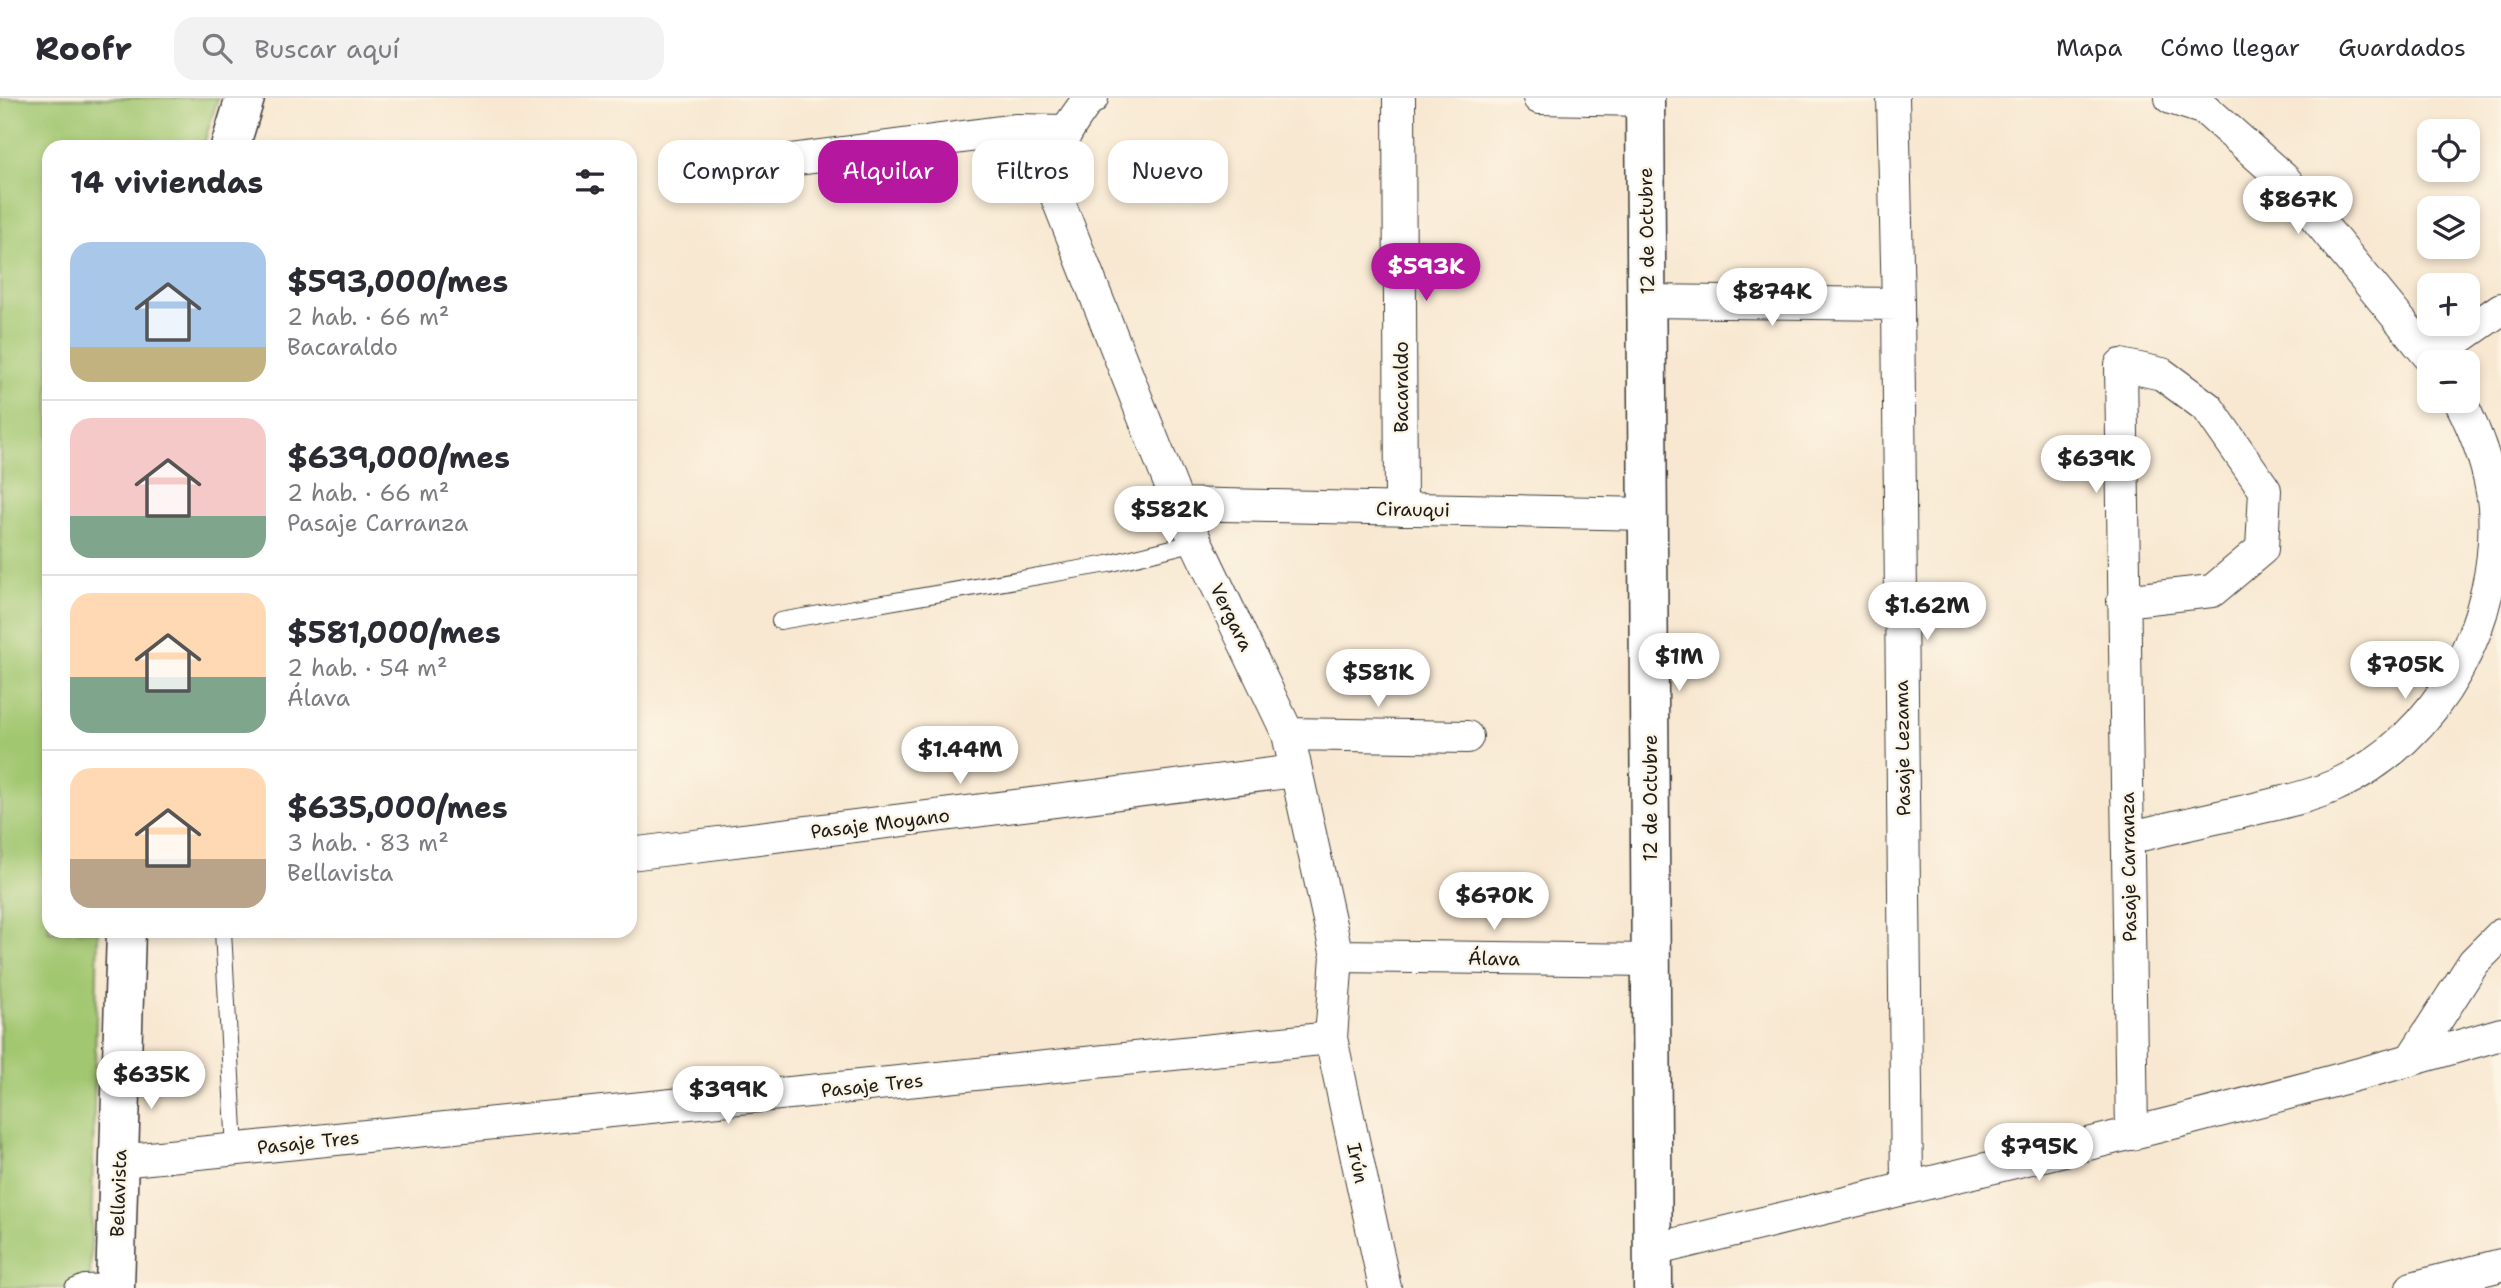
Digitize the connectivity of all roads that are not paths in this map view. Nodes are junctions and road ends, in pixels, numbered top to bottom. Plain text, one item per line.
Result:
1 (245, 98) edge
2 (1092, 98) edge
3 (1399, 98) edge
4 (1539, 98) edge
5 (1893, 98) edge
6 (2171, 98) edge
7 (1645, 99) edge
8 (1065, 131) junction
9 (232, 140) edge
10 (804, 158) edge
11 (1646, 300) junction
12 (1898, 304) junction
13 (2501, 309) edge
14 (2425, 350) edge
15 (2446, 350) edge
16 (2466, 413) edge
17 (1178, 503) junction
18 (1401, 509) junction
19 (1648, 514) junction
20 (1196, 542) junction
21 (2123, 601) junction
22 (780, 621) dead end
23 (1288, 734) junction
24 (1466, 737) dead end
25 (1296, 771) junction
26 (2128, 838) junction
27 (637, 853) edge
28 (2501, 935) edge
29 (126, 938) edge
30 (223, 938) edge
31 (1336, 956) junction
32 (1651, 960) junction
33 (2501, 1034) edge
34 (1331, 1038) junction
35 (2411, 1060) junction
36 (2132, 1134) junction
37 (235, 1149) junction
38 (120, 1161) junction
39 (1907, 1187) junction
40 (1653, 1250) junction
41 (2501, 1265) edge
42 (115, 1285) edge
43 (74, 1288) edge
44 (1385, 1288) edge
45 (1653, 1288) edge
46 (2412, 1288) edge

1 - 9 street
2 - 8 street, Vergara
3 - 18 street, Bacaraldo
4 - 7 street
5 - 12 street, Pasaje Lezama
6 - 14 street
7 - 11 street, 12 de Octubre
8 - 10 street
8 - 17 street, Vergara
11 - 12 street
11 - 19 street, 12 de Octubre
12 - 39 street, Pasaje Lezama
13 - 15 street
16 - 26 street
17 - 18 street, Cirauqui
17 - 20 street, Vergara
18 - 19 street, Cirauqui
19 - 32 street, 12 de Octubre
20 - 22 lane
20 - 23 street, Vergara
21 - 21 street, Pasaje Carranza
21 - 26 street, Pasaje Carranza
23 - 24 street
23 - 25 street, Vergara
25 - 27 street, Pasaje Moyano
25 - 31 street, Vergara
26 - 36 street, Pasaje Carranza
28 - 35 street
29 - 38 street, Bellavista
30 - 37 lane
31 - 32 street, Álava
31 - 34 street, Vergara
32 - 40 street, 12 de Octubre
33 - 35 street
34 - 37 street, Pasaje Tres
34 - 44 street, Irún
35 - 36 street
36 - 39 street
37 - 38 street, Pasaje Tres
38 - 42 street, Bellavista
39 - 40 street
40 - 45 street, 12 de Octubre
41 - 46 street
42 - 43 lane

